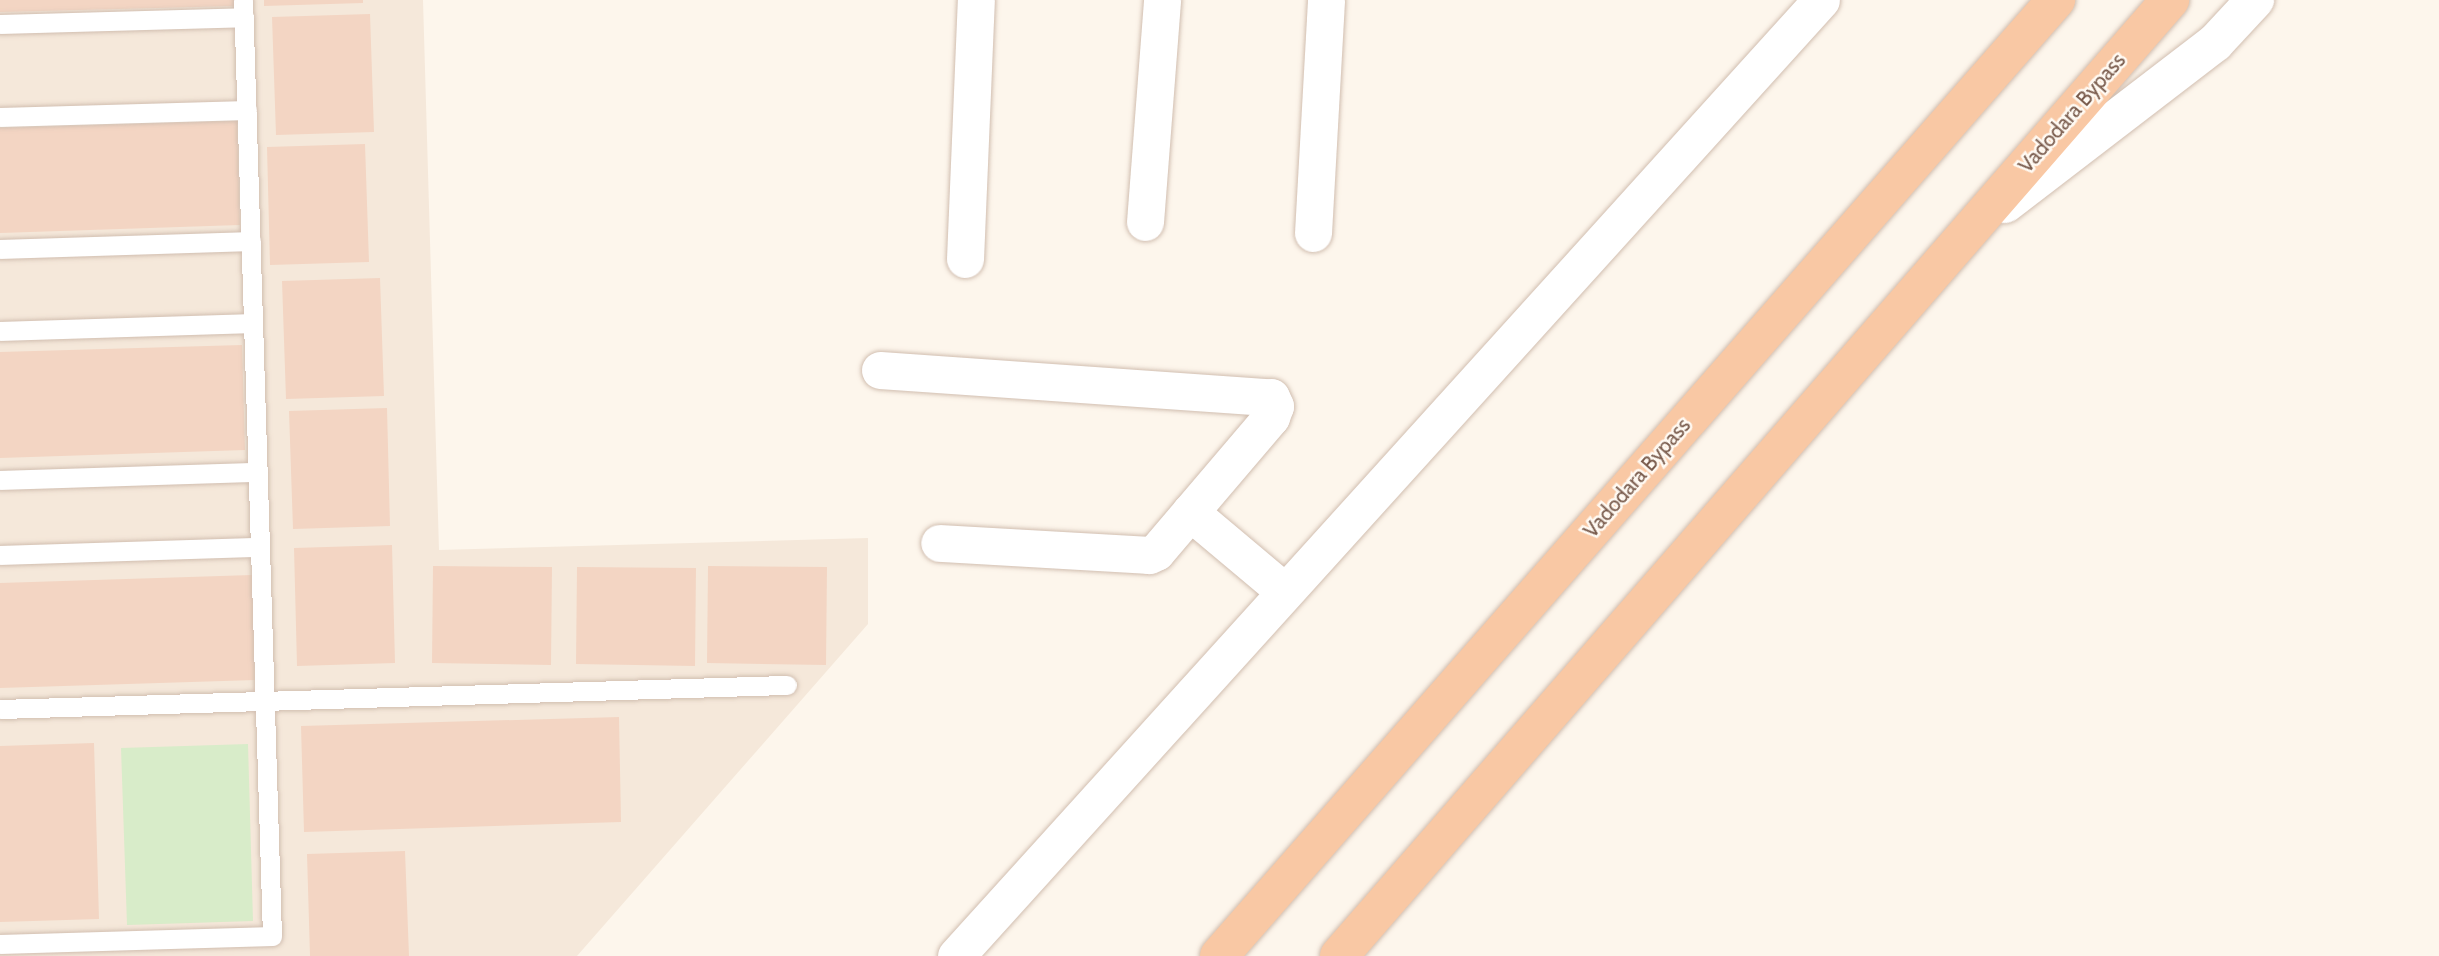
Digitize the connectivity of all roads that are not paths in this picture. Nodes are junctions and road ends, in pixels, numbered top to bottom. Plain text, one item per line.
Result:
1 (976, 0) edge
2 (1163, 0) edge
3 (1326, 0) edge
4 (1821, 0) edge
5 (2032, 0) edge
6 (2056, 0) edge
7 (2170, 0) edge
8 (2255, 0) edge
9 (2275, 0) edge
10 (244, 8) edge
11 (0, 24) edge
12 (2215, 43) junction
13 (247, 110) junction
14 (0, 117) edge
15 (1923, 152) junction
16 (1145, 222) dead end
17 (1969, 231) junction
18 (1313, 233) dead end
19 (251, 241) junction
20 (0, 248) edge
21 (965, 258) dead end
22 (253, 323) junction
23 (0, 331) edge
24 (880, 370) dead end
25 (258, 472) junction
26 (0, 480) edge
27 (1190, 512) junction
28 (939, 542) dead end
29 (260, 547) junction
30 (0, 555) edge
31 (1284, 591) junction
32 (787, 685) dead end
33 (265, 701) junction
34 (0, 709) edge
35 (0, 944) edge
36 (956, 956) edge
37 (1219, 956) edge
38 (1339, 956) edge

1 - 21 street
2 - 16 street
3 - 18 street
4 - 31 street
5 - 15 street
6 - 15 highway, Vadodara Bypass
7 - 17 highway, Vadodara Bypass
8 - 12 street
9 - 12 street
10 - 11 lane
10 - 13 lane
12 - 17 street
13 - 14 lane
13 - 19 lane
15 - 37 highway, Vadodara Bypass
17 - 38 highway, Vadodara Bypass
19 - 20 lane
19 - 22 lane
22 - 23 lane
22 - 25 lane
24 - 27 street
25 - 26 lane
25 - 29 lane
27 - 28 street
27 - 31 street
29 - 30 lane
29 - 33 lane
31 - 36 street
32 - 33 lane
33 - 34 lane
33 - 35 lane

